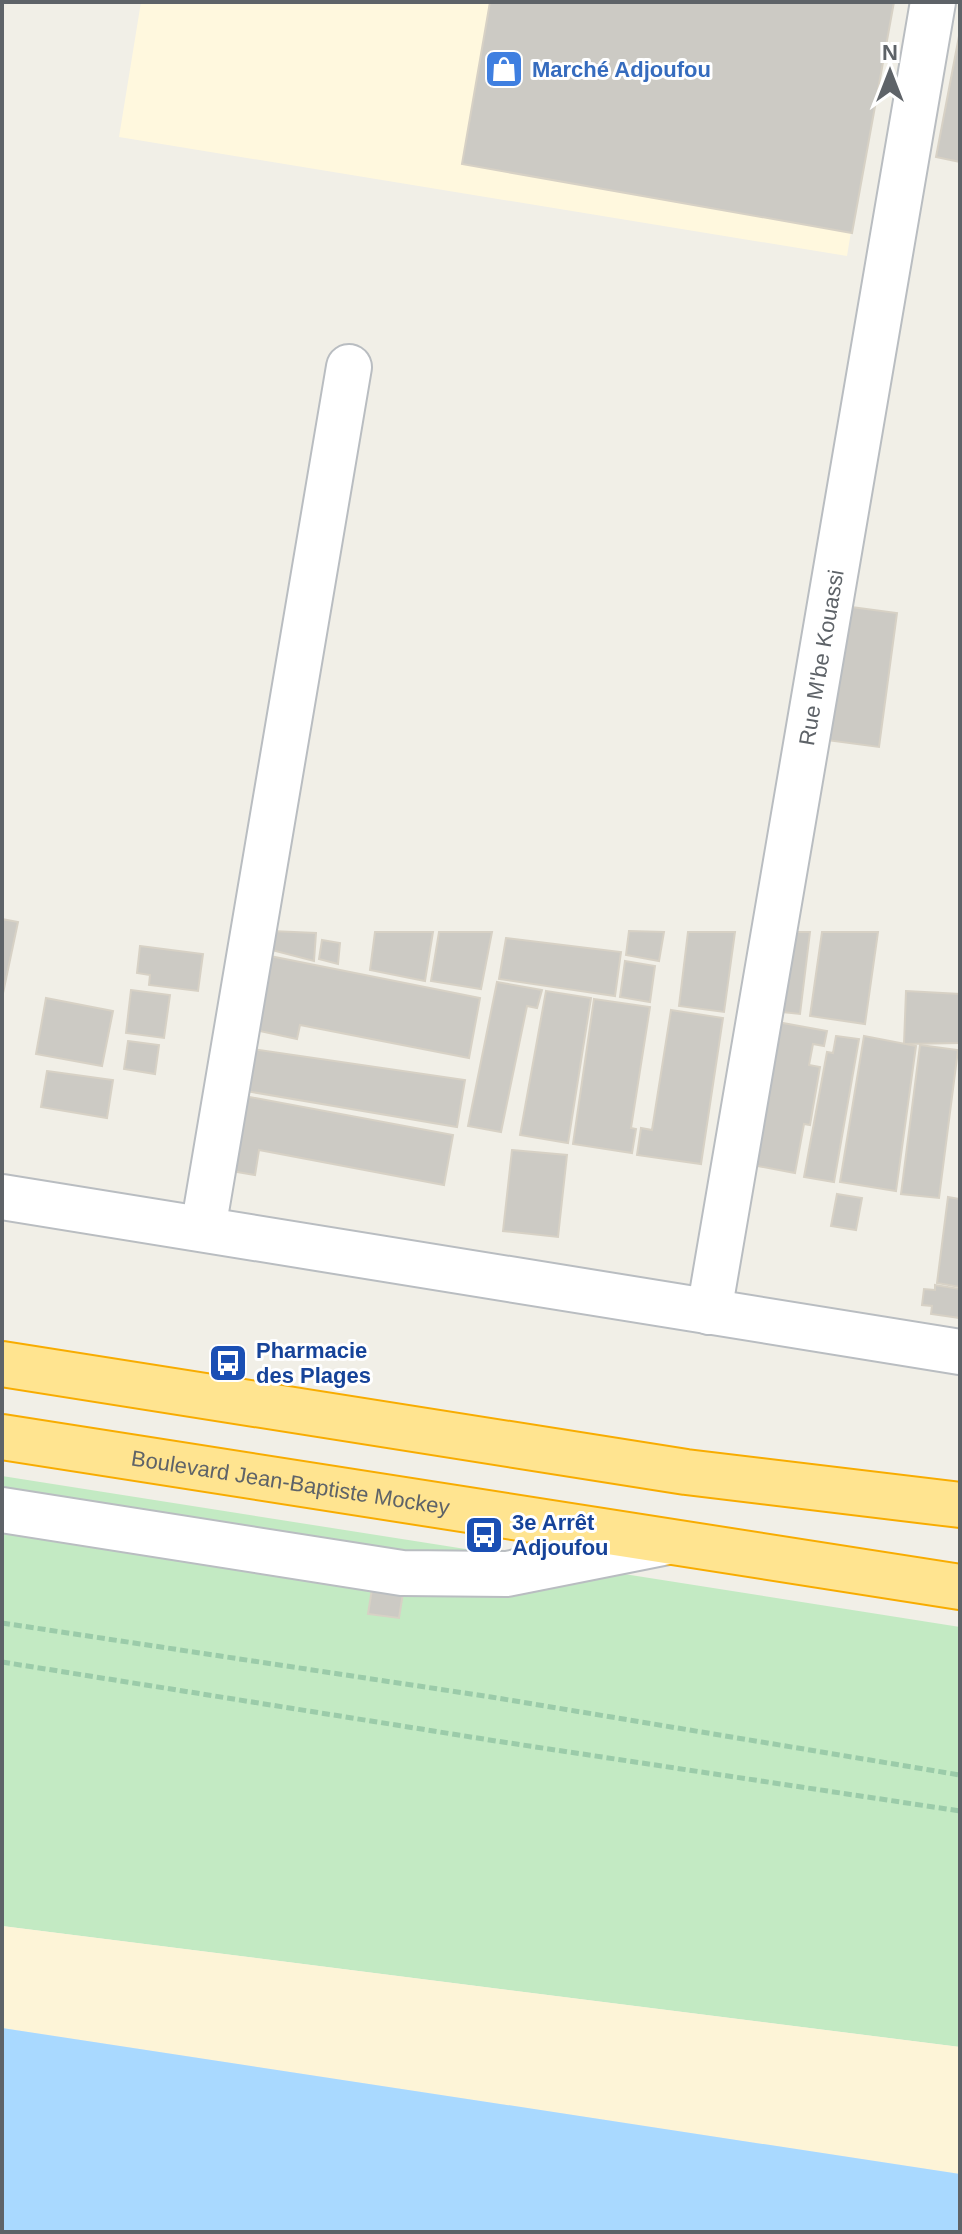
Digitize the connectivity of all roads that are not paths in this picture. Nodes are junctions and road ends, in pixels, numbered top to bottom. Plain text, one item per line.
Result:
1 (942, 6) edge
2 (349, 367) dead end
3 (2, 1197) edge
4 (203, 1229) junction
5 (709, 1312) junction
6 (960, 1352) edge
7 (2, 1364) edge
8 (2, 1437) edge
9 (960, 1505) edge
10 (2, 1510) edge
11 (671, 1542) junction
12 (960, 1587) edge

1 - 5 street, Rue M'be Kouassi
2 - 4 street
3 - 4 street
4 - 5 street
5 - 6 street
7 - 9 highway
8 - 11 highway, Boulevard Jean-Baptiste Mockey
10 - 11 street
11 - 12 highway, Boulevard Jean-Baptiste Mockey

